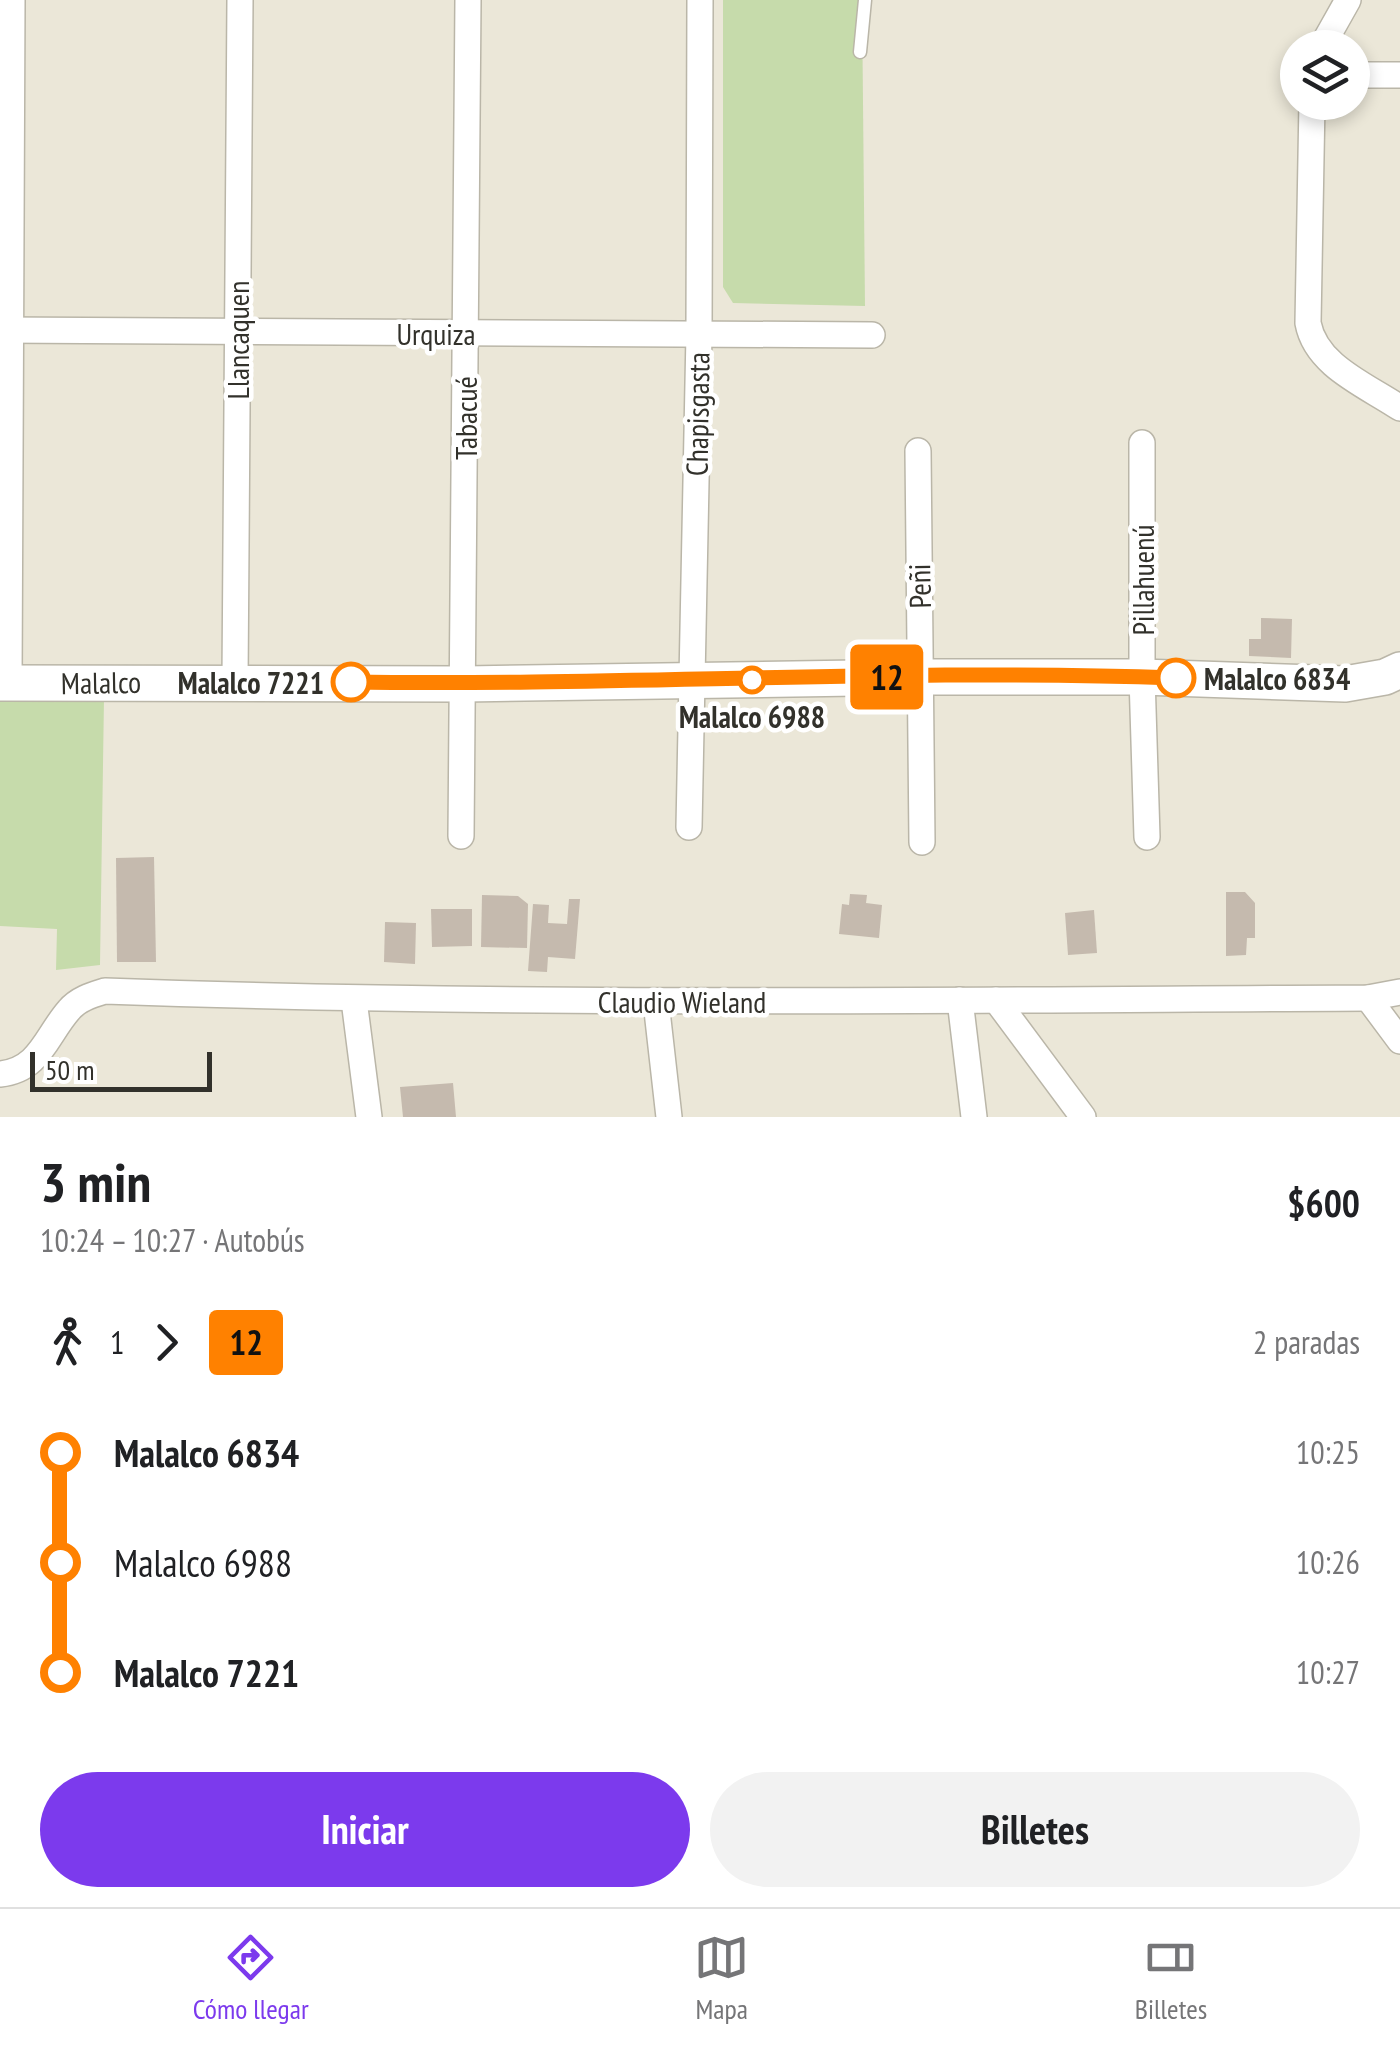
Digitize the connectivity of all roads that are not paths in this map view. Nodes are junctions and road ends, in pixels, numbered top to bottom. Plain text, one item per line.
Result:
1 (12, 0) edge
2 (240, 0) edge
3 (468, 0) edge
4 (700, 0) edge
5 (865, 0) edge
6 (1348, 0) edge
7 (1331, 30) edge
8 (860, 52) dead end
9 (1370, 75) edge
10 (1400, 75) edge
11 (1312, 120) edge
12 (6, 330) edge
13 (236, 332) junction
14 (465, 333) junction
15 (699, 334) junction
16 (872, 335) dead end
17 (1400, 408) edge
18 (1142, 443) dead end
19 (918, 450) dead end
20 (1400, 670) edge
21 (920, 676) junction
22 (1142, 677) junction
23 (235, 681) junction
24 (692, 681) junction
25 (5, 683) edge
26 (464, 684) junction
27 (689, 828) dead end
28 (461, 836) dead end
29 (1148, 837) dead end
30 (922, 842) dead end
31 (1400, 992) edge
32 (1368, 998) junction
33 (354, 1000) junction
34 (960, 1000) junction
35 (996, 1000) junction
36 (656, 1002) junction
37 (1400, 1041) edge
38 (0, 1074) edge
39 (369, 1117) edge
40 (669, 1117) edge
41 (974, 1117) edge
42 (1083, 1117) edge

1 - 12 street
2 - 13 street, Llancaquen
3 - 14 street, Tabacué
4 - 15 street, Chapisgasta
5 - 8 lane
6 - 7 street
9 - 10 street
11 - 17 street
12 - 13 street, Urquiza
12 - 25 street
13 - 14 street, Urquiza
13 - 23 street, Llancaquen
14 - 15 street, Urquiza
14 - 26 street, Tabacué
15 - 16 street, Urquiza
15 - 24 street, Chapisgasta
18 - 22 street, Pillahuenú
19 - 21 street, Peñi
20 - 22 main road, Malalco
21 - 22 main road, Malalco
21 - 24 main road, Malalco
21 - 30 street, Peñi
22 - 29 street, Pillahuenú
23 - 25 main road, Malalco
23 - 26 main road, Malalco
24 - 26 main road, Malalco
24 - 27 street, Chapisgasta
26 - 28 street, Tabacué
31 - 32 street, Claudio Wieland
32 - 35 street, Claudio Wieland
32 - 37 street
33 - 36 street, Claudio Wieland
33 - 38 street, Claudio Wieland
33 - 39 street
34 - 35 street, Claudio Wieland
34 - 36 street, Claudio Wieland
34 - 41 street
35 - 42 street
36 - 40 street

